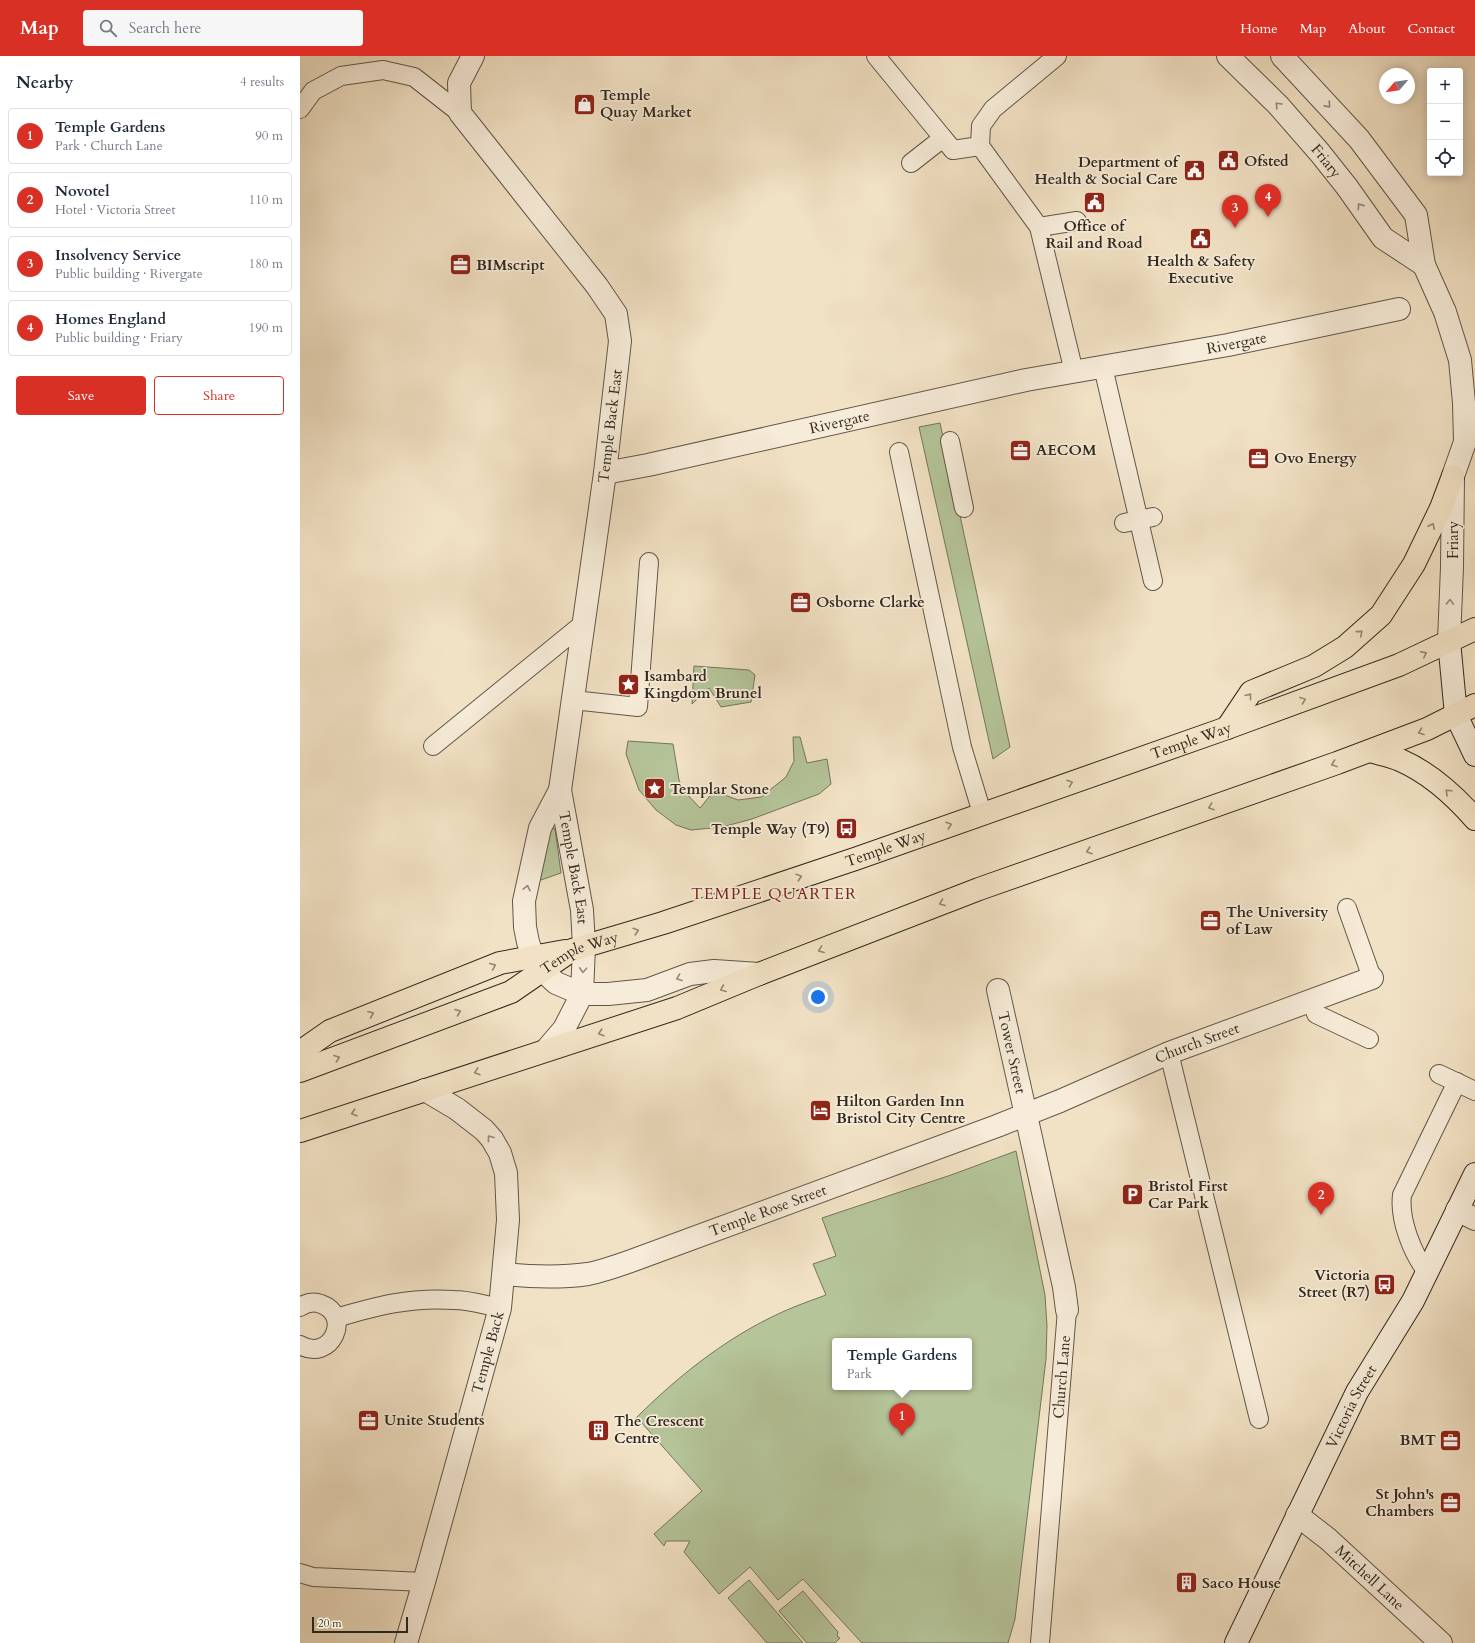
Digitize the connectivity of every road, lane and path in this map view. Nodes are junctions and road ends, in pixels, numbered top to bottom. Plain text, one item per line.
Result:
1 (473, 56) edge
2 (876, 56) edge
3 (1057, 56) edge
4 (1228, 56) edge
5 (1282, 56) edge
6 (300, 109) edge
7 (460, 113) junction
8 (943, 138) junction
9 (980, 146) junction
10 (911, 163) dead end
11 (1077, 221) dead end
12 (1039, 227) junction
13 (1424, 265) junction
14 (1399, 309) dead end
15 (1103, 367) junction
16 (1074, 372) junction
17 (950, 441) dead end
18 (1465, 442) junction
19 (899, 452) dead end
20 (1475, 461) edge
21 (605, 473) junction
22 (1453, 476) junction
23 (964, 508) dead end
24 (649, 562) dead end
25 (1153, 581) dead end
26 (584, 623) junction
27 (1475, 629) edge
28 (1449, 641) junction
29 (573, 700) junction
30 (1475, 704) edge
31 (1456, 715) junction
32 (1227, 728) junction
33 (433, 746) dead end
34 (1370, 751) junction
35 (1475, 754) edge
36 (560, 790) junction
37 (982, 814) junction
38 (1475, 819) edge
39 (1347, 908) dead end
40 (578, 948) junction
41 (538, 964) junction
42 (759, 974) junction
43 (1372, 978) joint
44 (998, 990) dead end
45 (582, 994) junction
46 (1311, 1000) junction
47 (1369, 1039) dead end
48 (546, 1050) junction
49 (300, 1052) edge
50 (1169, 1053) junction
51 (300, 1071) edge
52 (1439, 1074) dead end
53 (1457, 1082) junction
54 (425, 1090) junction
55 (1475, 1091) edge
56 (1026, 1115) junction
57 (300, 1131) edge
58 (1475, 1174) edge
59 (1466, 1215) edge
60 (1427, 1272) junction
61 (504, 1274) junction
62 (300, 1306) edge
63 (500, 1308) junction
64 (1067, 1310) joint
65 (336, 1318) junction
66 (300, 1345) edge
67 (1259, 1419) dead end
68 (1297, 1515) junction
69 (300, 1573) edge
70 (424, 1582) junction
71 (406, 1643) edge
72 (1040, 1643) edge
73 (1236, 1643) edge
74 (1441, 1643) edge

1 - 7 street
2 - 8 lane
3 - 9 lane
13 -> 4 street, Friary
5 -> 13 street, Friary
6 - 7 lane
7 - 21 street, Temple Back East
8 - 9 lane
8 - 10 lane
9 - 12 lane
11 - 12 lane
12 - 16 lane
13 - 18 street, Friary
14 - 15 street, Rivergate
15 - 16 street, Rivergate
15 - 25 lane
16 - 21 street, Rivergate
17 - 23 lane
18 - 20 street, Friary
18 - 22 street, Friary
19 - 37 lane
21 - 26 street, Temple Back East
28 -> 22 street, Friary
32 -> 22 highway
24 - 29 lane
26 - 29 street, Temple Back East
26 - 33 lane
27 - 28 highway, Temple Way
28 - 31 street
32 -> 28 highway, Temple Way
29 - 36 street, Temple Back East
30 - 31 highway
31 -> 34 highway
31 - 35 street
37 -> 32 highway, Temple Way
38 -> 34 highway
34 -> 42 highway
36 - 40 street, Temple Back East
41 -> 36 street, Temple Back East
40 -> 37 highway, Temple Way
39 - 43 lane
40 - 41 highway, Temple Way
40 -> 45 street, Temple Back East
41 - 45 street
49 -> 41 highway
51 -> 41 highway, Temple Way
42 -> 45 street
42 -> 48 highway
43 - 46 street, Church Street
44 - 56 street, Tower Street
45 - 48 street
46 - 47 lane
46 - 50 street, Church Street
48 -> 54 highway
50 - 56 street, Church Street
50 - 67 lane
52 - 53 lane
53 - 55 lane
53 - 60 lane
54 -> 57 highway
61 -> 54 street, Temple Back
56 - 61 street, Temple Rose Street
56 - 64 street, Church Lane
58 - 59 street, Victoria Street
59 - 60 street, Victoria Street
60 - 68 street, Victoria Street
61 - 63 street, Temple Back
62 - 65 lane
63 - 65 lane
63 - 70 street, Temple Back
64 - 72 lane, Church Lane
65 - 66 lane
68 - 73 street, Victoria Street
68 - 74 street, Mitchell Lane
69 - 70 lane
70 - 71 street, Temple Back

